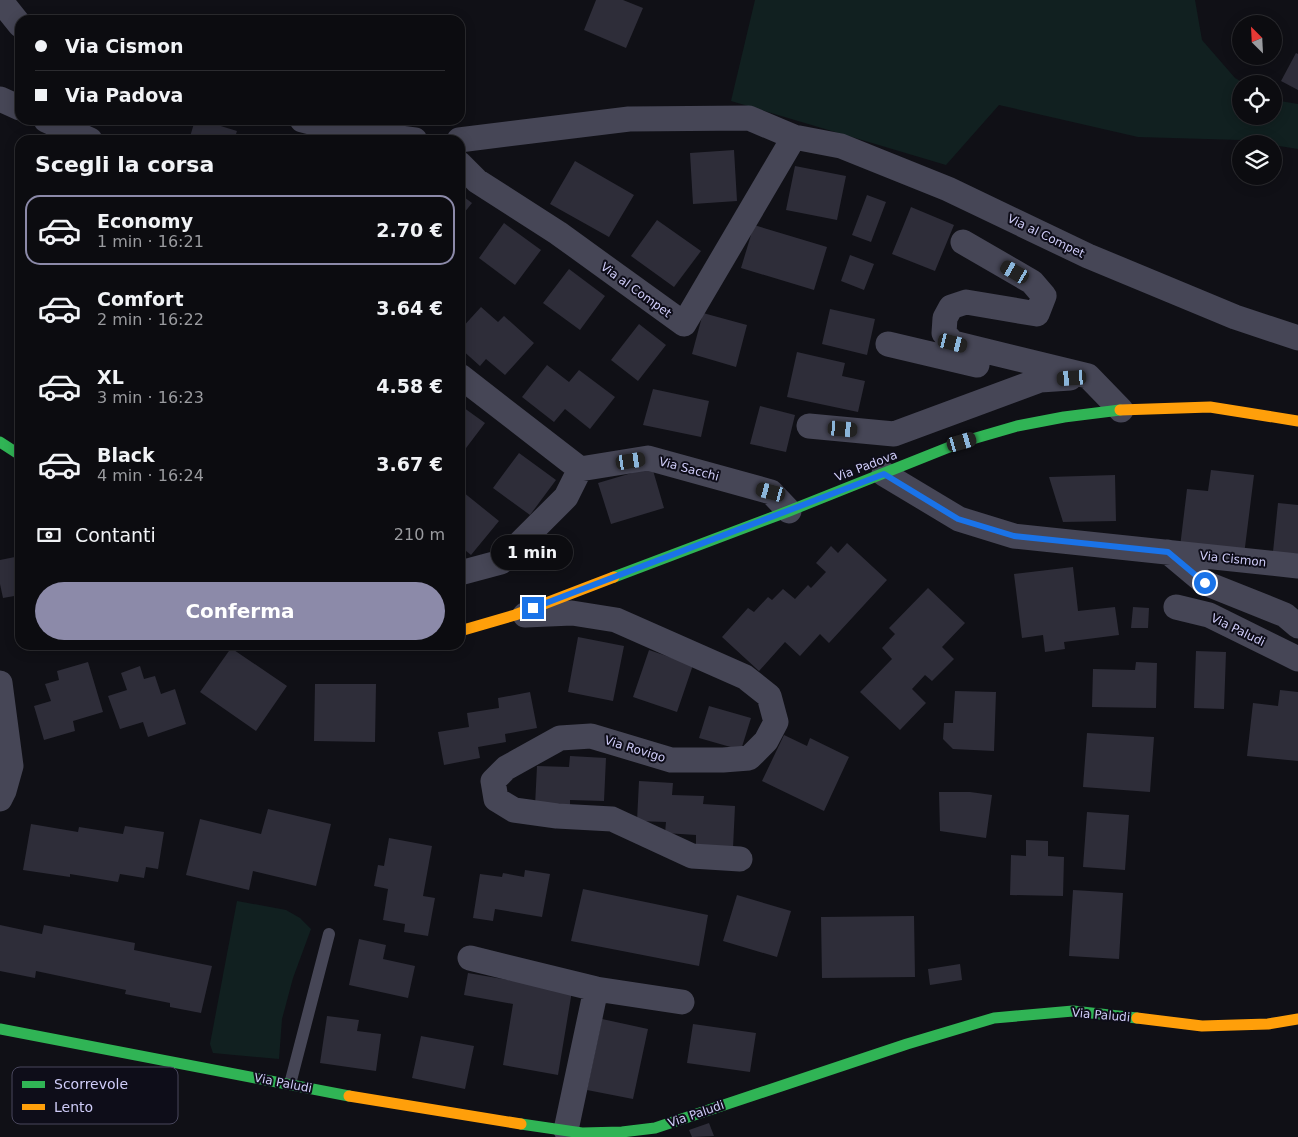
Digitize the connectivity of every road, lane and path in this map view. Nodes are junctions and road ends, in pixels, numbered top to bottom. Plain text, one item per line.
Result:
1 (0, 0) edge
2 (15, 19) edge
3 (0, 99) edge
4 (15, 106) edge
5 (57, 125) edge
6 (321, 125) edge
7 (79, 135) edge
8 (376, 135) edge
9 (794, 137) junction
10 (465, 139) edge
11 (465, 169) edge
12 (963, 242) dead end
13 (1298, 338) edge
14 (888, 344) dead end
15 (1088, 376) junction
16 (465, 380) edge
17 (1040, 380) junction
18 (1121, 410) junction
19 (1298, 421) edge
20 (809, 426) dead end
21 (0, 442) edge
22 (15, 451) edge
23 (580, 469) junction
24 (884, 474) junction
25 (789, 511) junction
26 (1168, 552) junction
27 (1298, 566) edge
28 (465, 572) edge
29 (1176, 607) dead end
30 (515, 615) junction
31 (1298, 626) edge
32 (465, 630) edge
33 (1298, 659) edge
34 (0, 683) edge
35 (0, 799) edge
36 (740, 859) dead end
37 (329, 934) dead end
38 (470, 958) dead end
39 (596, 989) junction
40 (682, 1002) dead end
41 (1298, 1020) edge
42 (0, 1029) edge
43 (290, 1084) junction
44 (566, 1130) junction

1 - 2 street
3 - 4 street
5 - 7 street
6 - 8 street
9 - 10 street, Via al Compet
9 - 11 street, Via al Compet
9 - 13 street, Via al Compet
12 - 15 street
14 - 17 street
15 - 17 street
15 - 18 street
16 - 23 street
17 - 20 street
18 - 19 street, Via Padova
18 - 24 street, Via Padova
21 - 22 street
23 - 25 street, Via Sacchi
23 - 28 street
24 - 25 street, Via Padova
24 - 26 street, Via Cismon
25 - 30 street, Via Padova
26 - 27 street, Via Cismon
26 - 31 street, Via Cismon
29 - 33 street, Via Paludi
30 - 32 street, Via Padova
30 - 36 street, Via Rovigo
34 - 35 street
37 - 43 lane
38 - 39 street
39 - 40 street
39 - 44 street
41 - 44 street, Via Paludi
42 - 43 street, Via Paludi
43 - 44 street, Via Paludi

